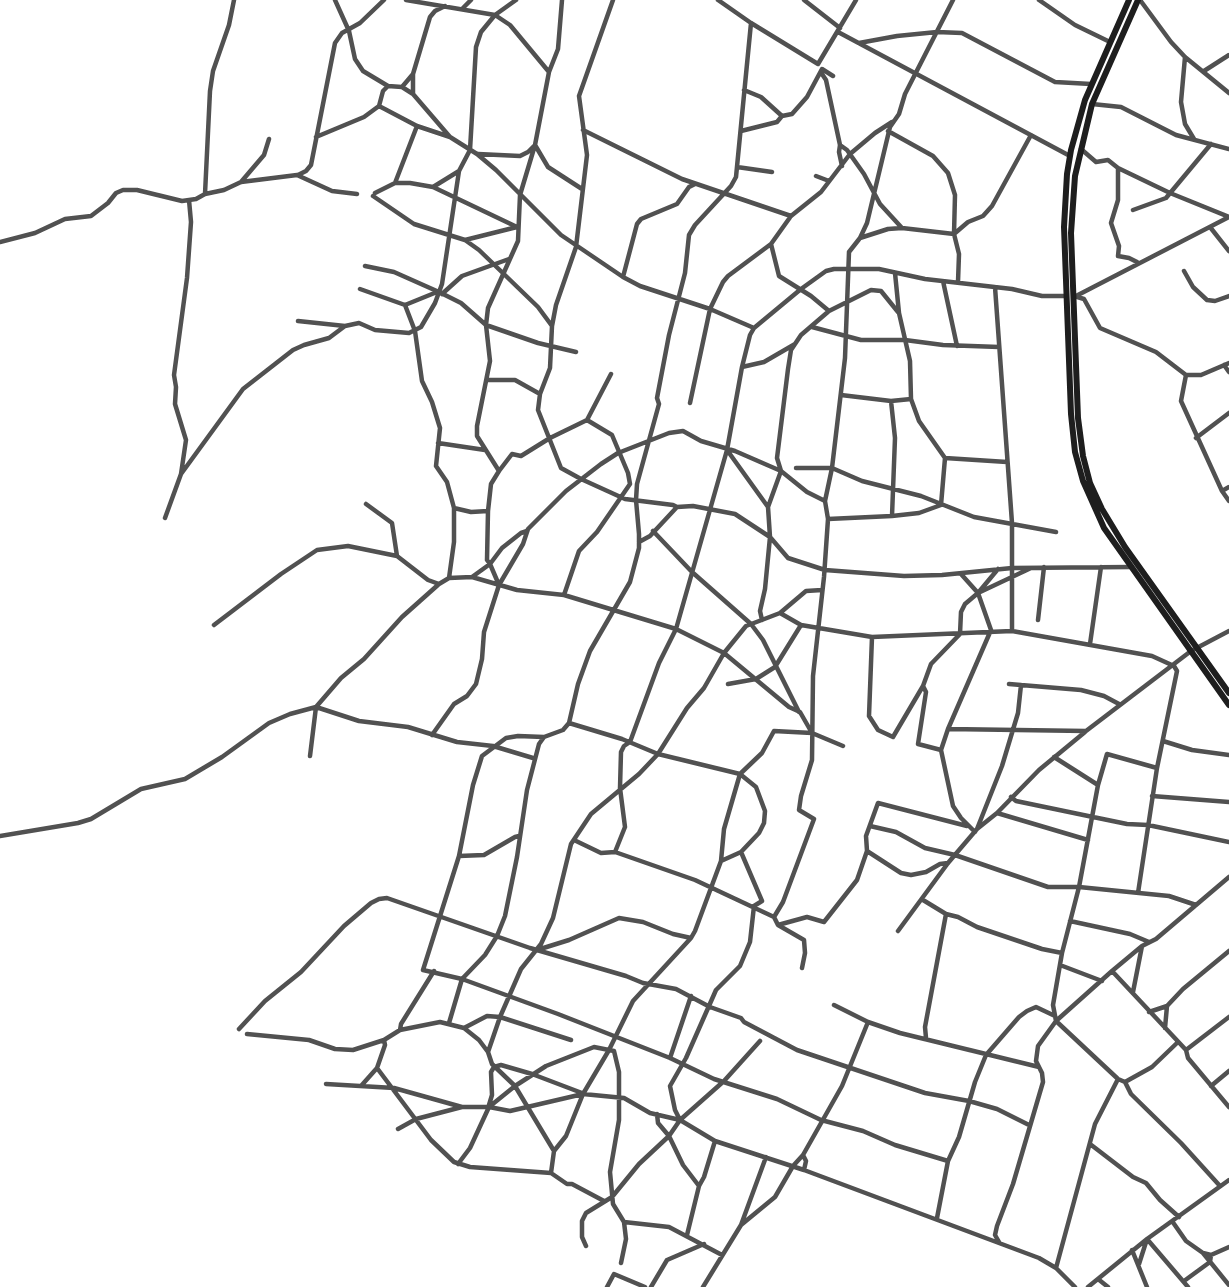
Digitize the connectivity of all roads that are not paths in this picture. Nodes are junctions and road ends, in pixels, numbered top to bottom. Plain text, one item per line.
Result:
1 (234, 0) edge
2 (335, 0) edge
3 (384, 0) edge
4 (406, 0) edge
5 (471, 0) edge
6 (516, 0) edge
7 (562, 0) edge
8 (613, 0) edge
9 (718, 0) edge
10 (804, 0) edge
11 (856, 0) edge
12 (954, 0) edge
13 (1039, 0) edge
14 (1129, 0) edge
15 (1139, 0) edge
16 (445, 6) junction
17 (463, 8) junction
18 (495, 15) junction
19 (751, 23) junction
20 (349, 30) junction
21 (839, 30) junction
22 (937, 32) junction
23 (1110, 42) junction
24 (859, 43) junction
25 (1229, 55) edge
26 (1185, 57) junction
27 (1204, 71) junction
28 (549, 72) junction
29 (915, 73) junction
30 (413, 74) junction
31 (822, 74) junction
32 (834, 76) dead end
33 (1091, 84) junction
34 (388, 86) junction
35 (402, 87) junction
36 (744, 90) junction
37 (1229, 93) edge
38 (413, 94) junction
39 (1092, 104) junction
40 (379, 106) junction
41 (782, 116) junction
42 (892, 122) junction
43 (417, 126) junction
44 (582, 130) junction
45 (741, 131) junction
46 (888, 131) junction
47 (1031, 135) junction
48 (450, 136) junction
49 (316, 137) junction
50 (269, 139) dead end
51 (1194, 139) junction
52 (1211, 144) junction
53 (840, 145) junction
54 (534, 146) junction
55 (1080, 149) junction
56 (1229, 149) edge
57 (470, 150) junction
58 (477, 154) junction
59 (850, 154) junction
60 (1070, 156) junction
61 (842, 166) junction
62 (738, 167) junction
63 (1118, 168) junction
64 (459, 172) junction
65 (772, 172) dead end
66 (297, 175) junction
67 (816, 176) dead end
68 (828, 181) junction
69 (241, 182) junction
70 (395, 183) junction
71 (695, 184) junction
72 (432, 187) junction
73 (582, 189) junction
74 (725, 192) junction
75 (1170, 193) junction
76 (205, 194) junction
77 (357, 194) dead end
78 (520, 195) junction
79 (454, 197) junction
80 (875, 197) junction
81 (189, 200) junction
82 (1133, 210) dead end
83 (791, 216) junction
84 (1229, 217) edge
85 (517, 227) junction
86 (1210, 227) junction
87 (902, 228) junction
88 (954, 234) junction
89 (448, 235) junction
90 (860, 238) junction
91 (465, 240) junction
92 (0, 242) edge
93 (771, 244) junction
94 (576, 248) junction
95 (1229, 251) edge
96 (509, 259) junction
97 (1137, 262) junction
98 (493, 264) junction
99 (365, 266) dead end
100 (848, 268) junction
101 (1184, 271) dead end
102 (502, 273) junction
103 (895, 273) junction
104 (623, 277) junction
105 (943, 281) junction
106 (958, 282) junction
107 (995, 287) junction
108 (360, 289) dead end
109 (801, 289) junction
110 (440, 293) junction
111 (1066, 296) junction
112 (1074, 296) junction
113 (1229, 296) edge
114 (678, 298) junction
115 (849, 301) junction
116 (405, 305) junction
117 (710, 309) junction
118 (829, 311) junction
119 (899, 313) junction
120 (298, 322) dead end
121 (486, 324) junction
122 (345, 326) junction
123 (552, 326) junction
124 (754, 328) junction
125 (812, 328) junction
126 (415, 331) junction
127 (846, 336) junction
128 (906, 340) junction
129 (796, 343) junction
130 (550, 346) junction
131 (957, 346) junction
132 (999, 346) junction
133 (576, 352) dead end
134 (1227, 364) edge
135 (742, 367) junction
136 (1229, 372) edge
137 (611, 374) dead end
138 (1186, 375) junction
139 (487, 380) junction
140 (540, 394) junction
141 (841, 395) junction
142 (911, 399) junction
143 (891, 401) junction
144 (690, 403) dead end
145 (1229, 413) edge
146 (587, 420) junction
147 (550, 438) junction
148 (1196, 438) junction
149 (650, 440) junction
150 (438, 443) junction
151 (485, 450) junction
152 (727, 450) junction
153 (618, 454) junction
154 (945, 458) junction
155 (1007, 462) junction
156 (796, 468) dead end
157 (832, 468) junction
158 (499, 470) junction
159 (781, 471) junction
160 (181, 474) junction
161 (581, 479) junction
162 (1229, 487) edge
163 (894, 489) junction
164 (1222, 491) junction
165 (620, 496) junction
166 (636, 500) junction
167 (825, 501) junction
168 (1229, 501) edge
169 (366, 504) dead end
170 (941, 506) junction
171 (677, 507) junction
172 (768, 507) junction
173 (454, 508) junction
174 (711, 510) junction
175 (488, 512) junction
176 (892, 516) junction
177 (165, 518) dead end
178 (828, 519) junction
179 (1012, 523) junction
180 (527, 531) junction
181 (653, 532) junction
182 (1056, 532) dead end
183 (770, 537) junction
184 (639, 542) junction
185 (397, 556) junction
186 (490, 564) junction
187 (1044, 567) junction
188 (1012, 568) junction
189 (1034, 568) junction
190 (1102, 568) junction
191 (1131, 568) junction
192 (998, 569) junction
193 (825, 570) junction
194 (692, 572) junction
195 (961, 574) junction
196 (472, 577) junction
197 (449, 578) junction
198 (1012, 578) junction
199 (439, 584) junction
200 (499, 585) junction
201 (822, 590) junction
202 (978, 593) junction
203 (564, 595) junction
204 (615, 610) junction
205 (780, 613) junction
206 (762, 620) junction
207 (1038, 620) dead end
208 (751, 624) junction
209 (214, 625) dead end
210 (801, 625) junction
211 (817, 627) junction
212 (676, 629) junction
213 (991, 630) junction
214 (1012, 631) junction
215 (1229, 631) edge
216 (960, 634) junction
217 (872, 637) junction
218 (1090, 644) junction
219 (1194, 650) junction
220 (724, 653) junction
221 (775, 666) junction
222 (1174, 666) junction
223 (756, 679) junction
224 (728, 684) dead end
225 (1009, 684) dead end
226 (1021, 685) junction
227 (923, 686) junction
228 (1229, 693) edge
229 (1119, 704) junction
230 (1229, 705) edge
231 (316, 707) junction
232 (798, 712) junction
233 (569, 723) junction
234 (948, 729) junction
235 (1013, 730) junction
236 (1086, 731) junction
237 (812, 733) junction
238 (432, 735) junction
239 (544, 737) junction
240 (1163, 741) junction
241 (630, 742) junction
242 (493, 746) junction
243 (843, 746) dead end
244 (941, 750) junction
245 (658, 754) junction
246 (1229, 755) edge
247 (310, 756) dead end
248 (1054, 757) junction
249 (534, 758) junction
250 (1157, 768) junction
251 (740, 774) junction
252 (1098, 785) junction
253 (620, 788) junction
254 (1152, 796) junction
255 (1011, 798) junction
256 (1229, 802) edge
257 (997, 813) junction
258 (1093, 817) junction
259 (1148, 825) junction
260 (870, 826) junction
261 (969, 826) junction
262 (976, 830) junction
263 (0, 836) edge
264 (519, 836) junction
265 (574, 840) junction
266 (1088, 840) junction
267 (1229, 842) edge
268 (615, 852) junction
269 (741, 852) junction
270 (867, 852) junction
271 (955, 855) junction
272 (459, 856) junction
273 (721, 861) junction
274 (948, 863) junction
275 (1229, 877) edge
276 (1079, 887) junction
277 (711, 889) junction
278 (1138, 893) junction
279 (923, 900) junction
280 (1196, 905) junction
281 (754, 906) junction
282 (946, 914) junction
283 (440, 916) junction
284 (774, 917) junction
285 (1070, 921) junction
286 (778, 925) junction
287 (898, 931) dead end
288 (497, 936) junction
289 (691, 938) junction
290 (1150, 942) junction
291 (1142, 946) junction
292 (537, 950) junction
293 (1229, 951) edge
294 (1062, 953) junction
295 (1060, 965) junction
296 (802, 968) dead end
297 (434, 971) junction
298 (1112, 971) junction
299 (462, 979) junction
300 (1102, 980) junction
301 (648, 984) junction
302 (1133, 992) junction
303 (508, 996) junction
304 (691, 996) junction
305 (834, 1005) dead end
306 (1166, 1006) junction
307 (710, 1007) junction
308 (1149, 1012) junction
309 (500, 1017) junction
310 (1229, 1017) edge
311 (1056, 1018) junction
312 (868, 1022) junction
313 (448, 1023) junction
314 (464, 1028) junction
315 (1165, 1028) junction
316 (239, 1029) dead end
317 (400, 1030) junction
318 (247, 1034) dead end
319 (616, 1037) junction
320 (926, 1038) junction
321 (384, 1040) junction
322 (572, 1040) dead end
323 (760, 1042) dead end
324 (1178, 1042) junction
325 (609, 1050) junction
326 (1186, 1050) junction
327 (488, 1052) junction
328 (986, 1055) junction
329 (670, 1058) junction
330 (681, 1064) junction
331 (494, 1066) junction
332 (1039, 1067) junction
333 (377, 1068) junction
334 (849, 1068) junction
335 (1229, 1071) edge
336 (532, 1074) junction
337 (1118, 1079) junction
338 (724, 1081) junction
339 (1125, 1082) junction
340 (326, 1084) dead end
341 (361, 1086) junction
342 (515, 1086) junction
343 (1212, 1086) junction
344 (394, 1088) junction
345 (583, 1094) junction
346 (618, 1097) junction
347 (969, 1101) junction
348 (489, 1106) junction
349 (462, 1107) junction
350 (1229, 1107) edge
351 (528, 1108) junction
352 (657, 1114) junction
353 (416, 1120) junction
354 (680, 1120) junction
355 (821, 1120) junction
356 (1029, 1125) junction
357 (398, 1129) dead end
358 (669, 1136) junction
359 (715, 1141) junction
360 (1090, 1144) junction
361 (554, 1151) junction
362 (803, 1155) junction
363 (766, 1157) junction
364 (948, 1161) junction
365 (458, 1164) junction
366 (793, 1166) junction
367 (804, 1170) junction
368 (551, 1173) junction
369 (1229, 1180) edge
370 (699, 1186) junction
371 (1220, 1186) junction
372 (612, 1197) junction
373 (604, 1201) junction
374 (1179, 1216) junction
375 (937, 1218) junction
376 (1172, 1221) junction
377 (624, 1222) junction
378 (741, 1224) junction
379 (687, 1235) junction
380 (582, 1237) junction
381 (1147, 1239) junction
382 (578, 1242) dead end
383 (1000, 1242) junction
384 (704, 1244) junction
385 (586, 1246) dead end
386 (1229, 1247) edge
387 (1132, 1250) junction
388 (1202, 1253) junction
389 (722, 1255) junction
390 (1211, 1255) junction
391 (1210, 1262) junction
392 (621, 1263) dead end
393 (1139, 1264) junction
394 (1056, 1268) junction
395 (1098, 1279) junction
396 (1184, 1281) junction
397 (1229, 1285) edge
398 (607, 1287) edge
399 (645, 1287) edge
400 (651, 1287) edge
401 (703, 1287) edge
402 (1075, 1287) edge
403 (1088, 1287) edge
404 (1108, 1287) edge
405 (1147, 1287) edge
406 (1188, 1287) edge

1 - 76 street
2 - 20 street
3 - 20 street
4 - 16 street
5 - 17 street
6 - 18 street
7 - 28 street
8 - 44 street
9 - 19 street
10 - 21 street
11 - 21 street
12 - 22 street
13 - 23 street
14 - 23 main road
15 - 26 street
15 - 39 main road
16 - 17 street
16 - 30 street
17 - 18 street
18 - 28 street
18 - 57 street
19 - 21 street
19 - 36 street
20 - 34 street
20 - 49 street
21 - 24 street
22 - 24 street
22 - 29 street
22 - 33 street
23 - 33 main road
24 - 29 street
25 - 27 street
26 - 27 street
26 - 51 street
27 - 37 street
28 - 54 street
29 - 42 street
29 - 47 street
30 - 35 street
30 - 38 street
31 - 32 street
31 - 41 street
31 - 53 street
33 - 60 main road
34 - 35 street
34 - 40 street
35 - 38 street
36 - 41 street
36 - 45 street
38 - 48 street
39 - 51 street
39 - 55 main road
40 - 43 street
40 - 49 street
41 - 45 street
42 - 46 street
42 - 59 street
43 - 48 street
43 - 70 street
44 - 71 street
44 - 73 street
45 - 62 street
46 - 80 street
46 - 88 street
47 - 60 street
47 - 88 street
48 - 57 street
49 - 66 street
50 - 69 street
51 - 52 street
52 - 56 street
52 - 75 street
53 - 59 street
53 - 61 street
54 - 58 street
54 - 73 street
54 - 78 street
55 - 63 street
55 - 112 main road
57 - 58 street
57 - 64 street
58 - 78 street
59 - 61 street
59 - 80 street
60 - 111 main road
61 - 68 street
62 - 65 street
62 - 74 street
63 - 75 street
63 - 97 street
64 - 72 street
64 - 79 street
66 - 69 street
66 - 77 street
67 - 68 street
68 - 83 street
69 - 76 street
70 - 72 street
70 - 89 street
71 - 74 street
71 - 104 street
72 - 79 street
73 - 94 street
74 - 83 street
74 - 114 street
75 - 82 street
75 - 84 street
76 - 81 street
78 - 85 street
78 - 94 street
79 - 85 street
79 - 89 street
80 - 87 street
80 - 90 street
81 - 92 street
81 - 160 street
83 - 93 street
84 - 86 street
85 - 91 street
85 - 96 street
86 - 95 street
86 - 97 street
87 - 88 street
87 - 90 street
88 - 106 street
89 - 91 street
89 - 110 street
90 - 100 street
91 - 98 street
93 - 109 street
93 - 117 street
94 - 104 street
94 - 123 street
96 - 98 street
96 - 102 street
97 - 112 street
98 - 102 street
98 - 110 street
99 - 110 street
100 - 103 street
100 - 109 street
100 - 115 street
101 - 113 street
102 - 121 street
102 - 123 street
103 - 105 street
103 - 119 street
104 - 114 street
105 - 106 street
105 - 131 street
106 - 107 street
107 - 111 street
107 - 132 street
108 - 116 street
109 - 118 street
109 - 124 street
110 - 116 street
110 - 121 street
110 - 126 street
111 - 191 main road
112 - 138 street
112 - 219 main road
114 - 117 street
114 - 149 street
115 - 118 street
115 - 119 street
115 - 127 street
116 - 126 street
117 - 124 street
117 - 144 street
118 - 125 street
119 - 128 street
120 - 122 street
121 - 130 street
121 - 139 street
122 - 126 street
122 - 160 street
123 - 130 street
124 - 135 street
125 - 127 street
125 - 129 street
126 - 150 street
127 - 128 street
127 - 141 street
128 - 131 street
128 - 142 street
129 - 135 street
129 - 159 street
130 - 133 street
130 - 140 street
131 - 132 street
132 - 155 street
134 - 136 street
134 - 138 street
135 - 152 street
137 - 146 street
138 - 148 street
139 - 140 street
139 - 151 street
140 - 147 street
141 - 143 street
141 - 157 street
142 - 143 street
142 - 154 street
143 - 163 street
145 - 148 street
146 - 147 street
146 - 153 street
147 - 158 street
147 - 161 street
148 - 164 street
149 - 152 street
149 - 153 street
149 - 166 street
150 - 151 street
150 - 173 street
151 - 158 street
152 - 159 street
152 - 172 street
152 - 174 street
153 - 161 street
153 - 165 street
154 - 155 street
154 - 170 street
155 - 179 street
156 - 157 street
157 - 163 street
157 - 167 street
158 - 175 street
159 - 167 street
159 - 172 street
160 - 177 street
161 - 165 street
161 - 180 street
162 - 164 street
163 - 170 street
163 - 176 street
164 - 168 street
165 - 166 street
165 - 203 street
166 - 171 street
166 - 184 street
167 - 178 street
169 - 185 street
170 - 176 street
170 - 179 street
171 - 174 street
171 - 181 street
172 - 183 street
173 - 175 street
173 - 197 street
174 - 183 street
174 - 194 street
175 - 186 street
176 - 178 street
178 - 193 street
179 - 182 street
179 - 188 street
180 - 186 street
180 - 200 street
181 - 184 street
181 - 194 street
183 - 193 street
183 - 206 street
184 - 204 street
185 - 199 street
185 - 209 street
186 - 196 street
186 - 200 street
187 - 189 street
187 - 190 street
187 - 207 street
188 - 189 street
188 - 192 street
188 - 198 street
189 - 198 street
190 - 191 street
190 - 218 street
191 - 219 main road
192 - 195 street
192 - 202 street
193 - 195 street
193 - 201 street
194 - 208 street
194 - 212 street
195 - 202 street
196 - 197 street
196 - 200 street
197 - 199 street
198 - 202 street
198 - 214 street
199 - 231 street
200 - 203 street
200 - 238 street
201 - 205 street
201 - 211 street
202 - 213 street
202 - 216 street
203 - 204 street
204 - 212 street
204 - 233 street
205 - 206 street
205 - 210 street
206 - 208 street
208 - 220 street
208 - 221 street
210 - 211 street
210 - 221 street
211 - 217 street
211 - 237 street
212 - 220 street
212 - 241 street
213 - 214 street
213 - 216 street
213 - 234 street
214 - 218 street
215 - 219 street
216 - 217 street
216 - 227 street
217 - 227 street
218 - 222 street
219 - 222 street
219 - 228 main road
219 - 230 main road
220 - 223 street
220 - 245 street
221 - 223 street
221 - 232 street
222 - 229 street
222 - 240 street
223 - 224 street
223 - 232 street
225 - 226 street
226 - 229 street
226 - 235 street
227 - 244 street
229 - 236 street
231 - 238 street
231 - 247 street
231 - 263 street
232 - 237 street
233 - 239 street
233 - 241 street
234 - 235 street
234 - 244 street
235 - 236 street
235 - 262 street
236 - 248 street
237 - 243 street
237 - 251 street
237 - 284 street
238 - 242 street
239 - 242 street
239 - 249 street
240 - 246 street
240 - 250 street
241 - 245 street
241 - 253 street
242 - 249 street
242 - 272 street
244 - 261 street
245 - 251 street
245 - 253 street
248 - 252 street
248 - 255 street
249 - 264 street
250 - 252 street
250 - 254 street
251 - 269 street
251 - 273 street
252 - 258 street
253 - 265 street
253 - 268 street
254 - 256 street
254 - 259 street
255 - 257 street
255 - 258 street
257 - 262 street
257 - 266 street
258 - 259 street
258 - 266 street
259 - 267 street
259 - 278 street
260 - 261 street
260 - 270 street
260 - 271 street
261 - 262 street
262 - 271 street
264 - 272 street
264 - 288 street
265 - 268 street
265 - 292 street
266 - 276 street
268 - 277 street
269 - 273 street
269 - 281 street
270 - 274 street
270 - 286 street
271 - 274 street
271 - 276 street
272 - 283 street
273 - 277 street
274 - 279 street
275 - 280 street
276 - 278 street
276 - 285 street
277 - 281 street
277 - 289 street
278 - 280 street
279 - 282 street
279 - 287 street
280 - 290 street
281 - 284 street
281 - 307 street
282 - 294 street
282 - 320 street
283 - 288 street
283 - 297 street
283 - 316 street
284 - 286 street
285 - 290 street
285 - 294 street
286 - 296 street
288 - 292 street
288 - 299 street
289 - 292 street
289 - 301 street
290 - 291 street
291 - 298 street
291 - 302 street
292 - 301 street
292 - 303 street
293 - 306 street
294 - 295 street
295 - 300 street
295 - 311 street
297 - 299 street
297 - 317 street
298 - 300 street
298 - 302 street
299 - 303 street
299 - 313 street
300 - 311 street
301 - 304 street
301 - 319 street
302 - 308 street
303 - 309 street
303 - 319 street
304 - 307 street
304 - 329 street
305 - 312 street
306 - 308 street
306 - 315 street
307 - 330 street
307 - 334 street
308 - 315 street
309 - 314 street
309 - 322 street
309 - 327 street
310 - 326 street
311 - 328 street
311 - 332 street
311 - 337 street
312 - 320 street
312 - 334 street
313 - 314 street
313 - 317 street
314 - 327 street
315 - 324 street
317 - 321 street
318 - 321 street
319 - 325 street
319 - 329 street
320 - 328 street
321 - 333 street
323 - 338 street
324 - 326 street
324 - 339 street
325 - 336 street
325 - 345 street
325 - 346 street
326 - 343 street
327 - 331 street
328 - 332 street
328 - 347 street
329 - 330 street
330 - 338 street
330 - 354 street
331 - 336 street
331 - 342 street
331 - 348 street
332 - 356 street
333 - 341 street
333 - 344 street
334 - 347 street
334 - 355 street
335 - 343 street
336 - 342 street
336 - 345 street
337 - 339 street
337 - 360 street
338 - 354 street
338 - 355 street
339 - 371 street
340 - 341 street
341 - 344 street
342 - 348 street
342 - 351 street
343 - 350 street
344 - 349 street
344 - 353 street
345 - 346 street
345 - 351 street
345 - 361 street
346 - 352 street
346 - 372 street
347 - 356 street
347 - 364 street
348 - 349 street
348 - 351 street
348 - 365 street
349 - 353 street
351 - 361 street
352 - 354 street
352 - 358 street
353 - 357 street
353 - 365 street
354 - 358 street
354 - 359 street
355 - 362 street
355 - 364 street
356 - 383 street
358 - 370 street
358 - 372 street
359 - 363 street
359 - 370 street
360 - 374 street
360 - 394 street
361 - 368 street
362 - 366 street
362 - 367 street
363 - 366 street
363 - 378 street
364 - 375 street
365 - 368 street
366 - 367 street
366 - 378 street
367 - 375 street
368 - 373 street
369 - 371 street
370 - 379 street
371 - 374 street
372 - 373 street
372 - 377 street
373 - 380 street
374 - 376 street
375 - 383 street
376 - 381 street
376 - 388 street
377 - 379 street
377 - 392 street
378 - 389 street
379 - 384 street
380 - 382 street
380 - 385 street
381 - 387 street
381 - 393 street
381 - 396 street
383 - 394 street
384 - 389 street
384 - 400 street
386 - 390 street
387 - 393 street
387 - 395 street
388 - 390 street
388 - 391 street
389 - 401 street
390 - 391 street
391 - 396 street
391 - 397 street
393 - 405 street
394 - 402 street
395 - 403 street
395 - 404 street
396 - 406 street
398 - 399 street

